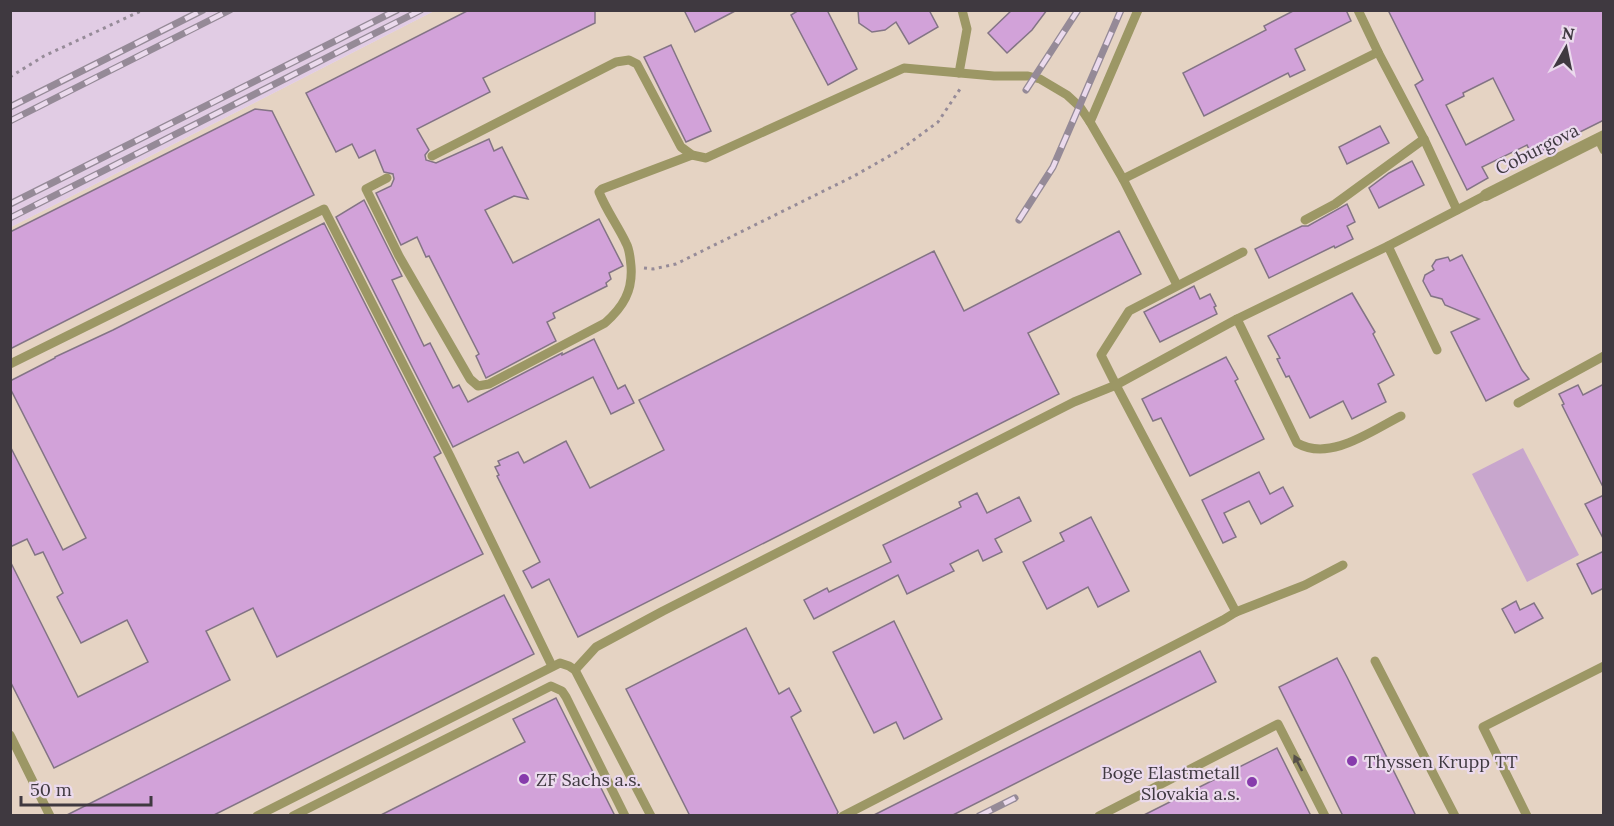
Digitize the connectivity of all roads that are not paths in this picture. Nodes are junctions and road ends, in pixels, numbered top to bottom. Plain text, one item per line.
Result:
1 (962, 10) edge
2 (1138, 10) edge
3 (1358, 10) edge
4 (1378, 52) junction
5 (963, 73) junction
6 (1090, 122) junction
7 (1424, 139) junction
8 (1602, 141) edge
9 (432, 156) dead end
10 (692, 156) junction
11 (387, 178) dead end
12 (1123, 179) junction
13 (1486, 195) joint
14 (1457, 210) junction
15 (1305, 220) dead end
16 (1389, 246) junction
17 (1243, 252) dead end
18 (1177, 285) junction
19 (1236, 319) junction
20 (1437, 350) dead end
21 (1604, 356) edge
22 (10, 364) edge
23 (1116, 385) junction
24 (1518, 403) dead end
25 (1401, 416) dead end
26 (1343, 565) dead end
27 (1236, 612) junction
28 (1375, 661) dead end
29 (552, 666) junction
30 (1604, 666) edge
31 (575, 670) junction
32 (10, 735) edge
33 (50, 816) edge
34 (257, 816) edge
35 (293, 816) edge
36 (625, 816) edge
37 (651, 816) edge
38 (843, 816) edge
39 (1099, 816) edge
40 (1325, 816) edge
41 (1455, 816) edge
42 (1527, 816) edge

1 - 5 lane
2 - 6 lane
3 - 4 lane
4 - 7 lane
4 - 12 lane
5 - 6 lane
5 - 10 lane
6 - 12 lane
7 - 14 lane
7 - 15 lane
8 - 13 street, Coburgova
9 - 10 lane
10 - 11 lane
12 - 18 lane
13 - 14 lane
14 - 16 lane
16 - 19 lane
16 - 20 lane
17 - 18 lane
18 - 23 lane
19 - 23 lane
19 - 25 lane
21 - 24 lane
22 - 29 lane
23 - 27 lane
23 - 31 lane
26 - 27 lane
27 - 38 lane
28 - 41 lane
29 - 31 lane
29 - 34 lane
30 - 42 lane
31 - 37 lane
32 - 33 lane
35 - 36 lane
40 -> 39 lane

